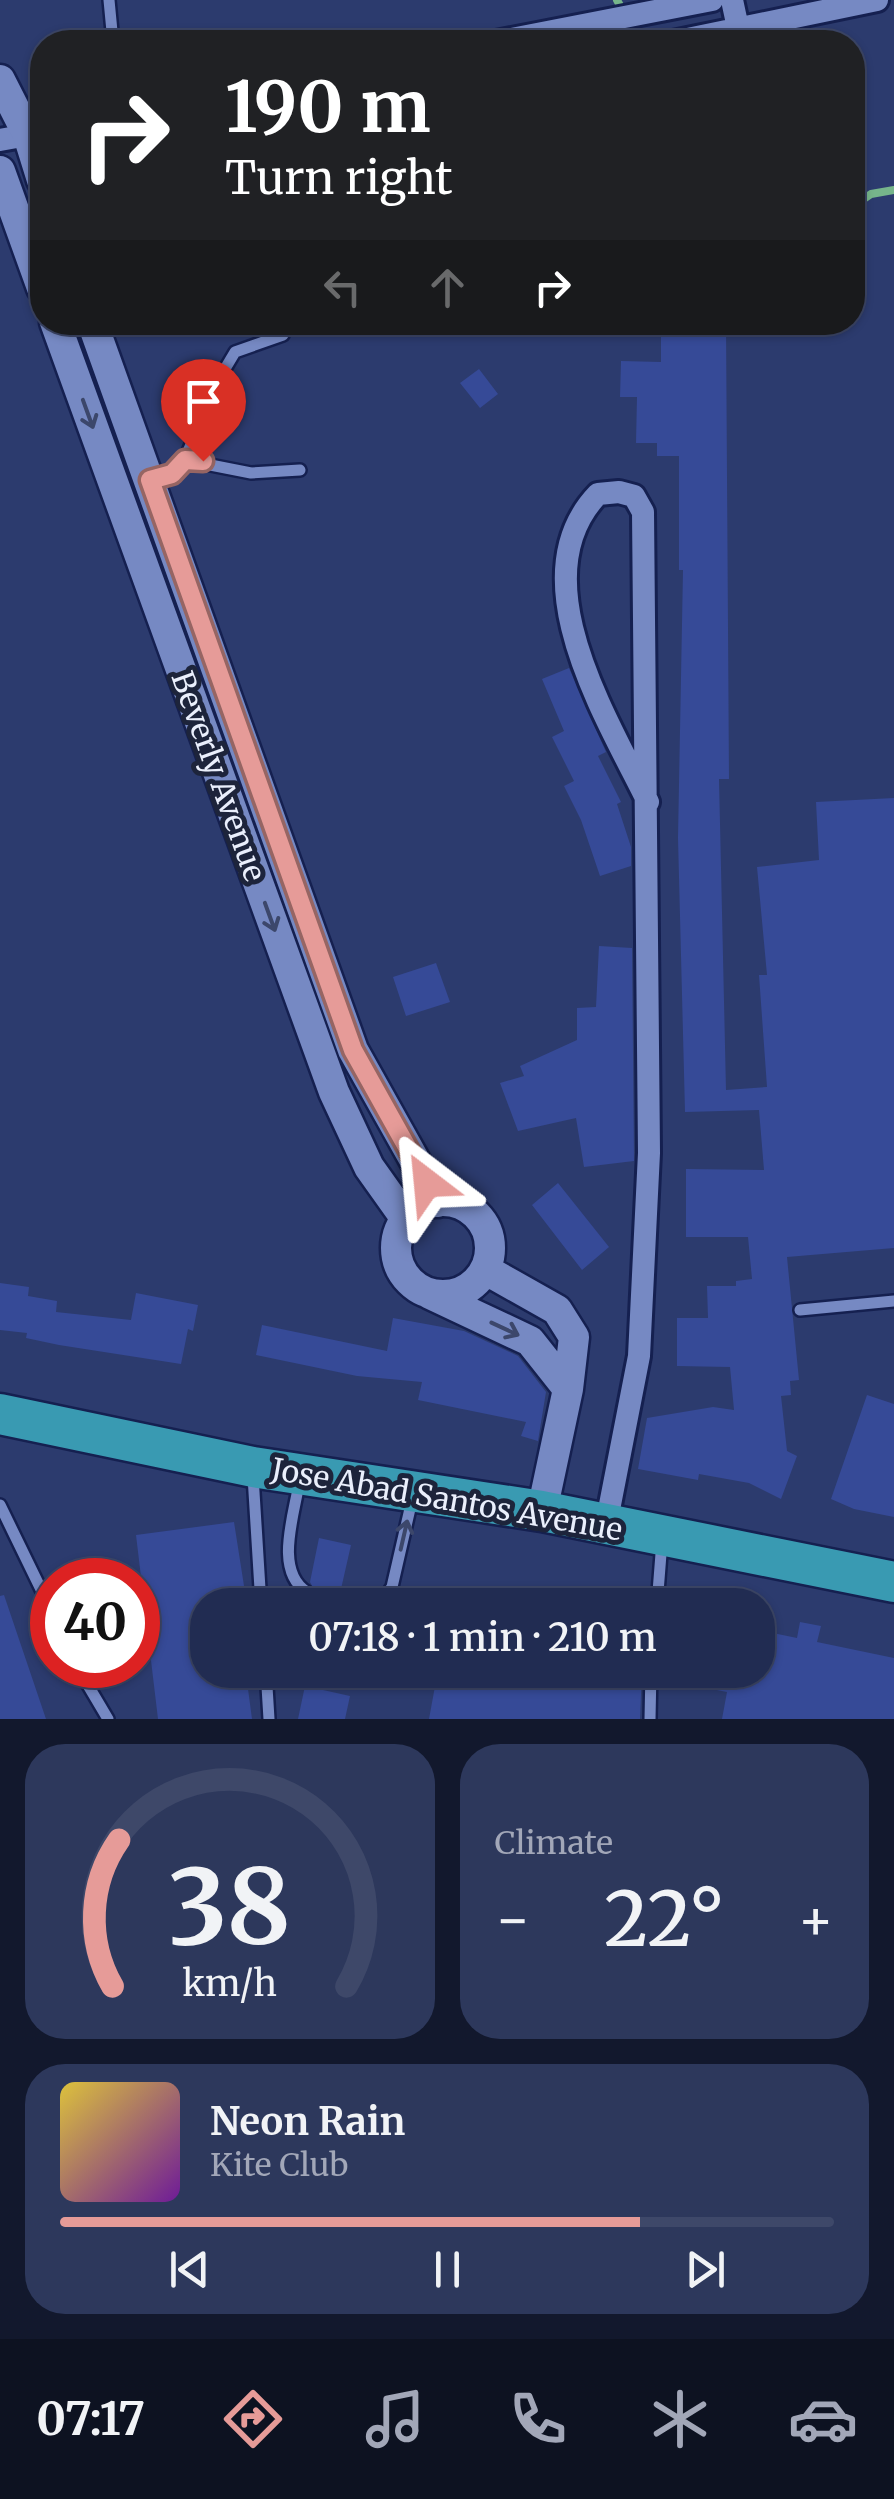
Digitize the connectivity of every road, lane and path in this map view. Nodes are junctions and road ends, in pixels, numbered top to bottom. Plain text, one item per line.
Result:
1 (109, 0) edge
2 (732, 0) edge
3 (877, 0) edge
4 (704, 1) edge
5 (738, 28) junction
6 (112, 30) edge
7 (558, 30) edge
8 (707, 30) edge
9 (729, 30) edge
10 (0, 80) edge
11 (24, 136) edge
12 (30, 174) edge
13 (1, 175) edge
14 (30, 255) edge
15 (60, 335) edge
16 (97, 335) edge
17 (283, 335) dead end
18 (185, 460) junction
19 (300, 470) dead end
20 (150, 480) junction
21 (648, 802) junction
22 (438, 1202) junction
23 (406, 1219) junction
24 (486, 1270) junction
25 (424, 1292) junction
26 (894, 1301) edge
27 (800, 1310) dead end
28 (568, 1389) junction
29 (0, 1414) edge
30 (253, 1467) junction
31 (300, 1474) junction
32 (414, 1492) junction
33 (0, 1505) edge
34 (542, 1511) junction
35 (606, 1525) junction
36 (662, 1537) junction
37 (30, 1567) edge
38 (894, 1582) edge
39 (259, 1588) edge
40 (302, 1588) edge
41 (391, 1588) edge
42 (658, 1588) edge
43 (90, 1688) edge
44 (267, 1688) edge
45 (651, 1688) edge
46 (108, 1719) edge
47 (269, 1719) edge
48 (650, 1719) edge

1 - 6 lane
2 - 5 street
3 - 5 street
4 - 7 street
4 - 8 street
5 - 9 street
10 - 11 street
12 - 13 street
13 - 14 street
15 -> 23 street, Beverly Avenue
16 - 20 street, Beverly Avenue
17 - 18 lane
18 - 19 lane
18 - 20 lane
20 - 22 street, Beverly Avenue
21 - 21 street
21 - 35 street
22 - 23 street
22 - 24 street
23 - 25 street
24 - 25 street
24 - 28 street
25 -> 28 street
26 - 27 lane
28 - 34 street
29 - 30 highway, Jose Abad Santos Avenue
30 - 31 highway, Jose Abad Santos Avenue
30 - 39 lane
31 - 32 highway, Jose Abad Santos Avenue
31 - 40 lane
32 - 34 highway, Jose Abad Santos Avenue
41 -> 32 lane
33 - 37 lane
34 - 35 highway, Jose Abad Santos Avenue
35 - 36 highway, Jose Abad Santos Avenue
36 - 38 highway, Jose Abad Santos Avenue
36 - 42 lane
43 - 46 lane
44 - 47 lane
45 - 48 lane

